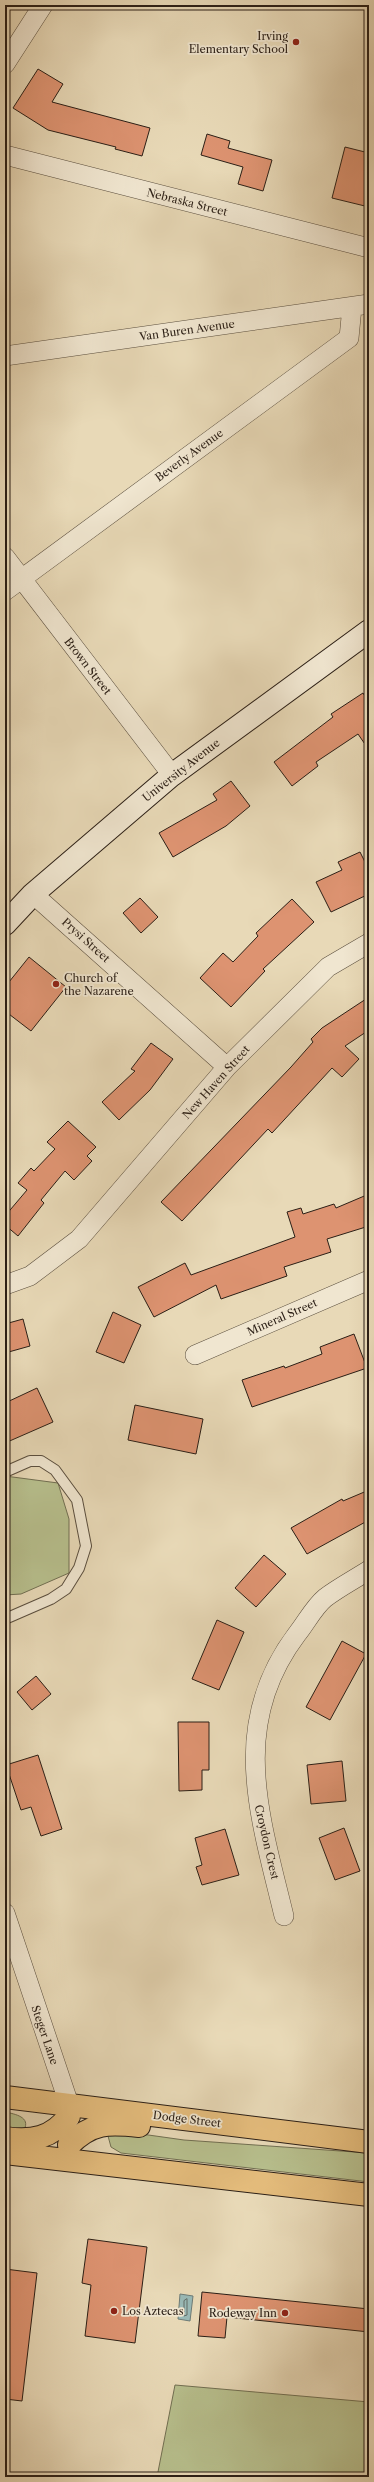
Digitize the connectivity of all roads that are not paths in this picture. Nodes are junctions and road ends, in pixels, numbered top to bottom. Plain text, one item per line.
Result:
1 (43, 5) edge
2 (5, 64) edge
3 (5, 155) edge
4 (369, 248) edge
5 (361, 306) edge
6 (5, 356) edge
7 (5, 557) edge
8 (21, 578) junction
9 (5, 591) edge
10 (369, 631) edge
11 (172, 775) junction
12 (33, 894) junction
13 (5, 924) edge
14 (369, 943) edge
15 (227, 1067) junction
16 (369, 1280) edge
17 (5, 1285) edge
18 (195, 1355) dead end
19 (5, 1472) edge
20 (369, 1570) edge
21 (5, 1619) edge
22 (5, 1913) edge
23 (284, 1916) dead end
24 (5, 2097) edge
25 (70, 2110) junction
26 (277, 2131) junction
27 (5, 2138) edge
28 (369, 2142) edge
29 (69, 2152) junction
30 (5, 2153) edge
31 (369, 2195) edge

1 - 2 street
3 - 4 street, Nebraska Street
5 - 6 street, Van Buren Avenue
5 - 8 street, Beverly Avenue
7 - 8 street, Brown Street
8 - 9 street, Beverly Avenue
8 - 11 street, Brown Street
10 - 11 main road, University Avenue
11 - 12 main road, University Avenue
12 - 13 main road, University Avenue
12 - 15 street, Prysi Street
14 - 15 street, New Haven Street
15 - 17 street, New Haven Street
16 - 18 street, Mineral Street
19 - 21 lane
20 - 23 street, Croydon Crest
22 - 25 street, Steger Lane
24 - 25 highway, Dodge Street
25 - 26 highway, Dodge Street
25 - 27 highway
25 - 29 street, Steger Lane
26 - 28 highway, Dodge Street
26 - 29 highway
29 - 30 highway
29 - 31 highway

